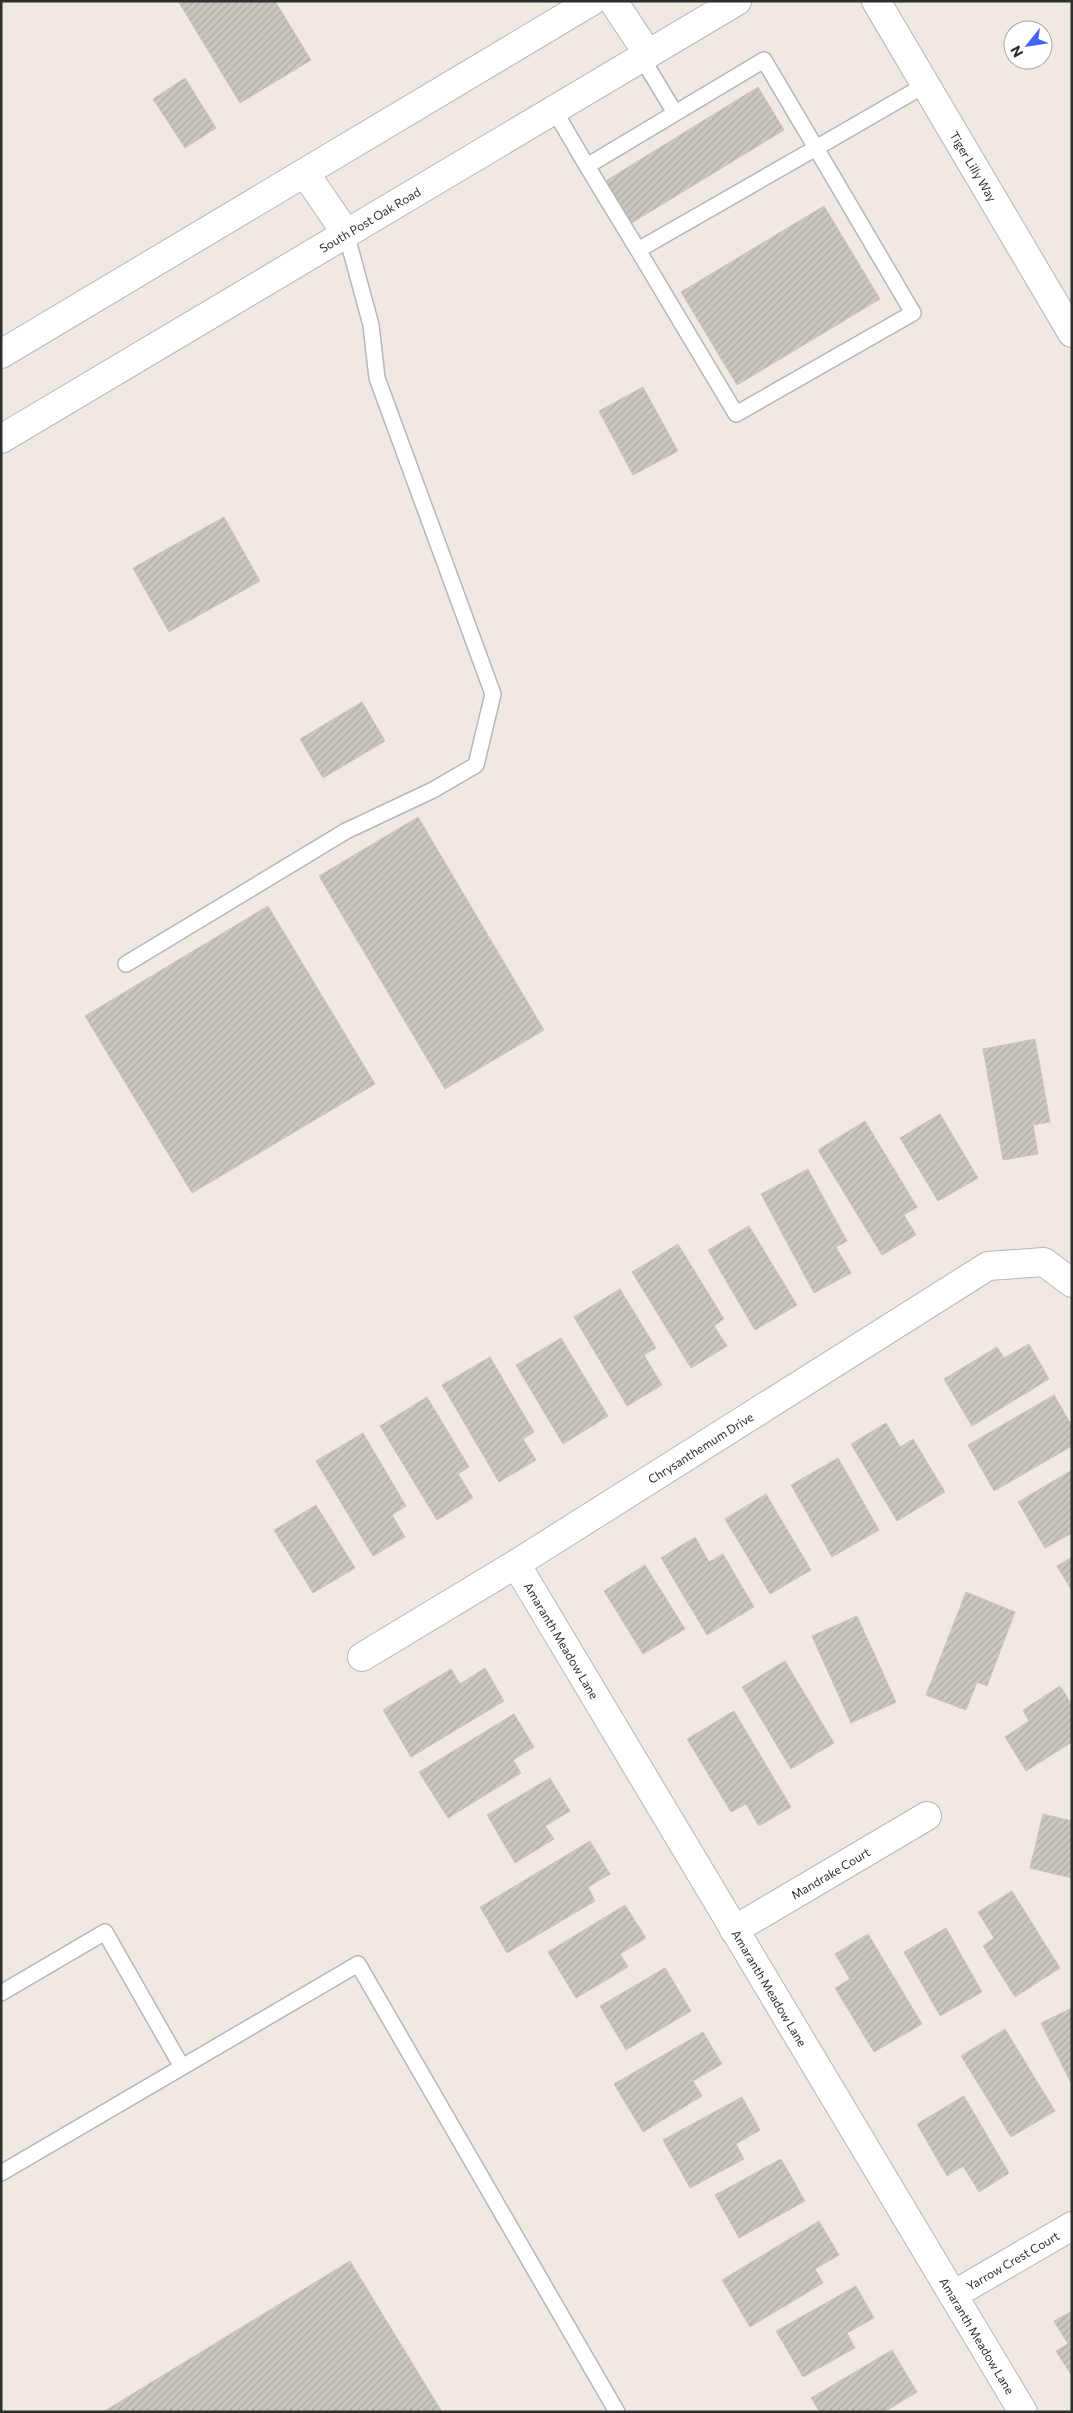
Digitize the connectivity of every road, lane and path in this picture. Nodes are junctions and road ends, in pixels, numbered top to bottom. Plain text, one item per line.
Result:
1 (592, 1) edge
2 (613, 1) edge
3 (737, 1) edge
4 (876, 1) edge
5 (645, 56) junction
6 (925, 85) junction
7 (554, 110) junction
8 (676, 113) junction
9 (816, 148) junction
10 (587, 166) junction
11 (305, 173) junction
12 (346, 234) junction
13 (638, 250) junction
14 (1072, 333) edge
15 (1, 354) edge
16 (1, 439) edge
17 (126, 964) dead end
18 (1072, 1283) edge
19 (516, 1564) junction
20 (362, 1657) dead end
21 (927, 1816) dead end
22 (734, 1930) junction
23 (1, 1993) edge
24 (182, 2067) junction
25 (1, 2173) edge
26 (1072, 2226) edge
27 (953, 2295) junction
28 (617, 2412) edge
29 (1023, 2412) edge

1 - 11 street
2 - 5 street
3 - 5 street, South Post Oak Road
4 - 6 street, Tiger Lilly Way
5 - 7 street, South Post Oak Road
5 - 8 lane
6 - 9 lane
6 - 14 street, Tiger Lilly Way
7 - 10 lane
7 - 12 street, South Post Oak Road
8 - 9 lane
8 - 10 lane
9 - 13 lane
9 - 13 lane
10 - 13 lane
11 - 12 street
11 - 15 street
12 - 16 street, South Post Oak Road
12 - 17 lane
18 - 19 street, Chrysanthemum Drive
19 - 20 street, Chrysanthemum Drive
19 - 22 street, Amaranth Meadow Lane
21 - 22 street, Mandrake Court
22 - 27 street, Amaranth Meadow Lane
23 - 24 lane
24 - 25 lane
24 - 28 lane
26 - 27 street, Yarrow Crest Court
27 - 29 street, Amaranth Meadow Lane

